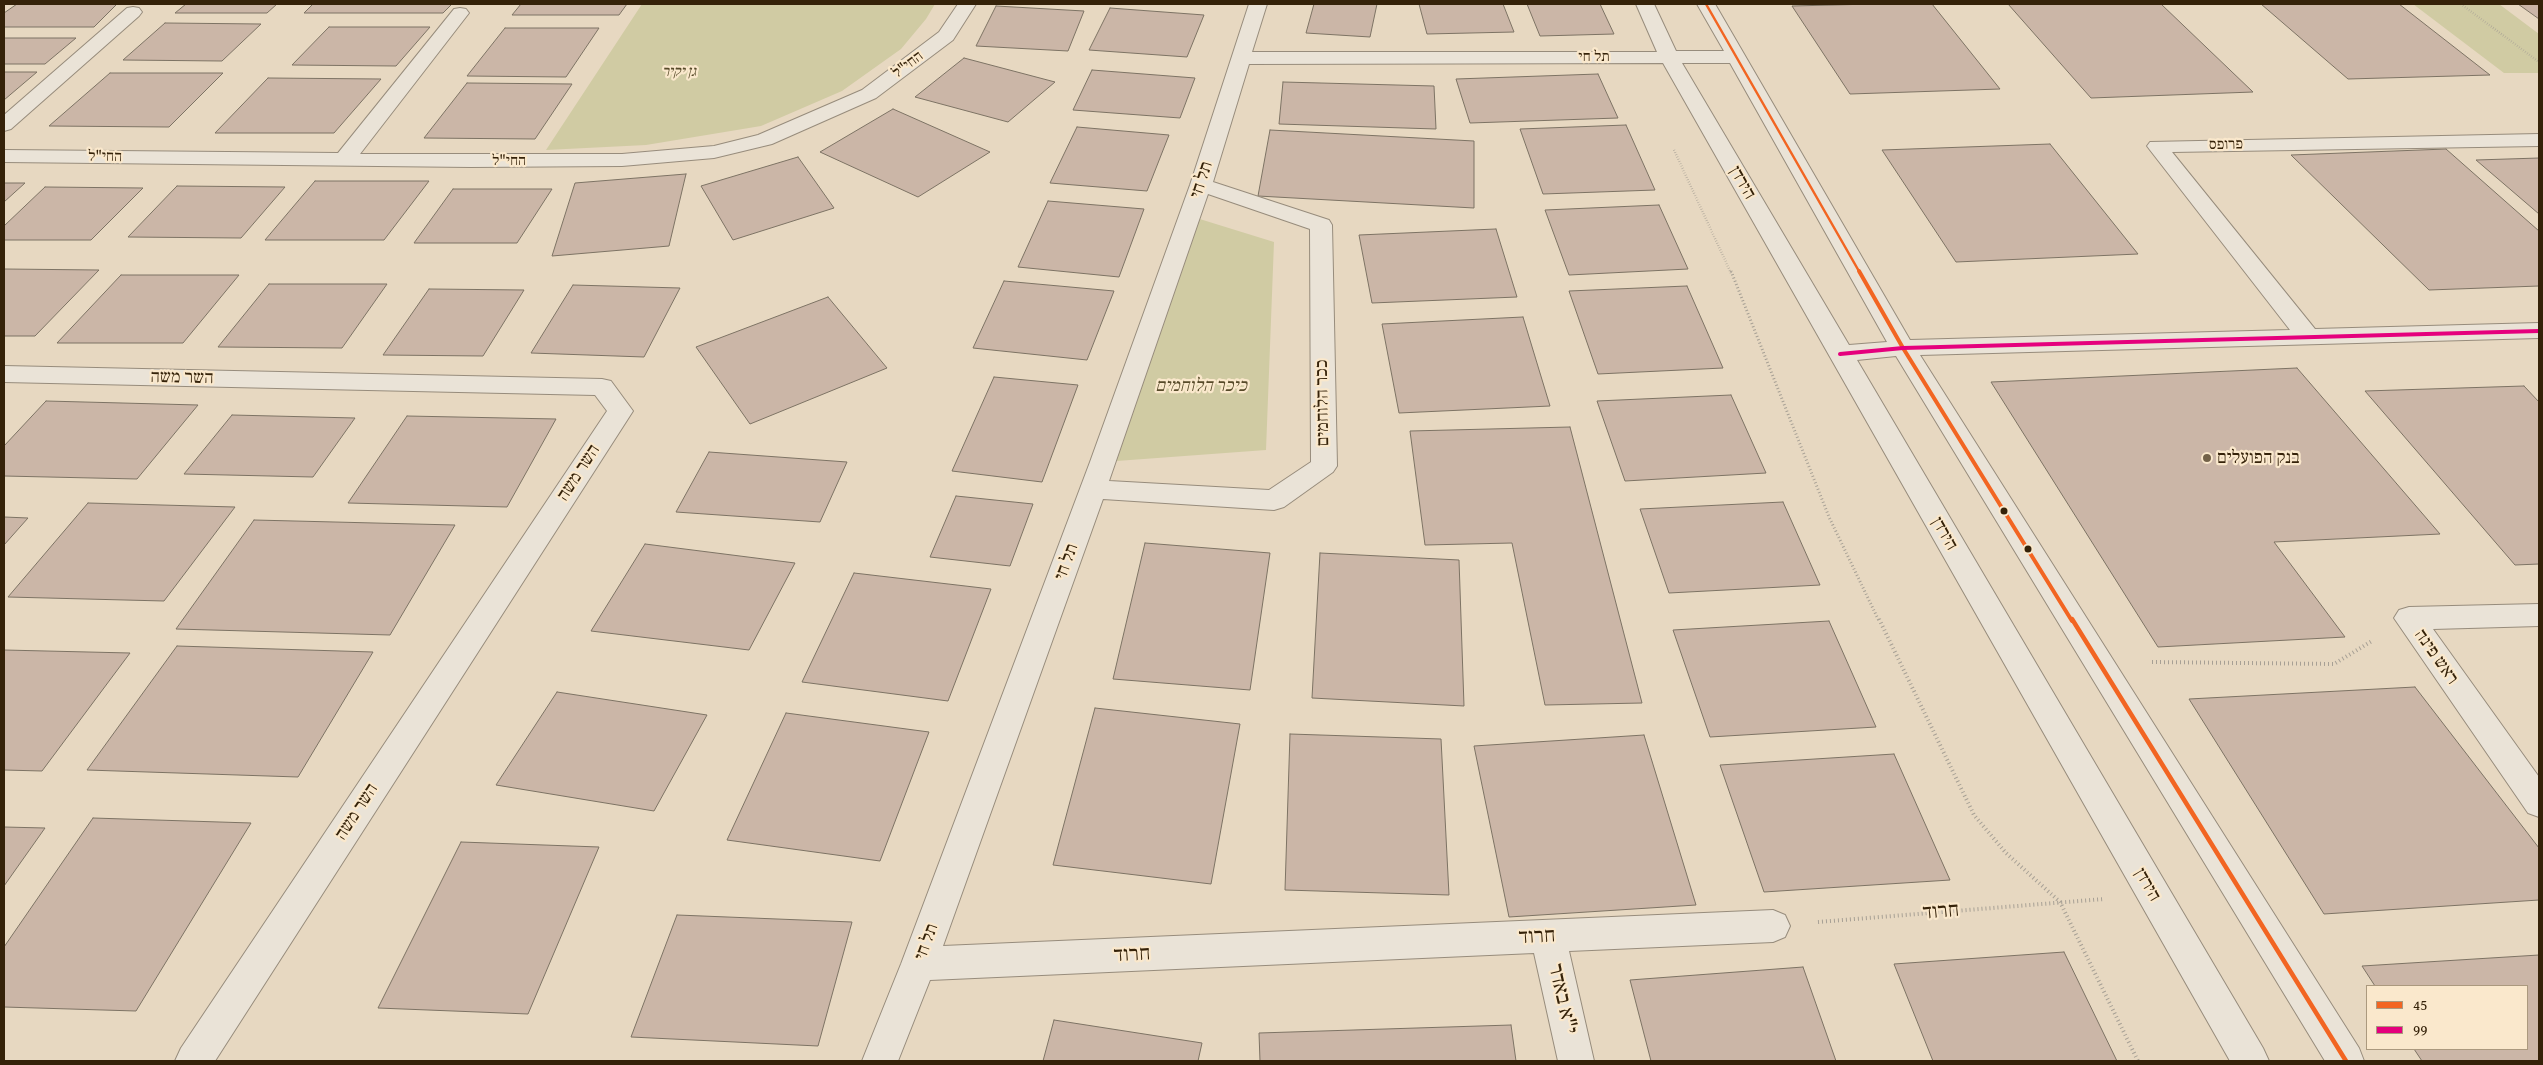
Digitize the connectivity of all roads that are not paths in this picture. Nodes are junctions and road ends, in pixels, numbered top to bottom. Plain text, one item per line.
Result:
1 (967, 4) edge
2 (1258, 4) edge
3 (1645, 4) edge
4 (1706, 4) edge
5 (133, 12) dead end
6 (460, 14) dead end
7 (1669, 57) junction
8 (1736, 57) junction
9 (1242, 58) junction
10 (4, 125) edge
11 (2539, 140) edge
12 (4, 156) edge
13 (344, 160) junction
14 (1201, 185) junction
15 (2539, 331) edge
16 (2308, 337) junction
17 (1903, 348) junction
18 (1840, 354) junction
19 (4, 374) edge
20 (1093, 489) junction
21 (2539, 615) edge
22 (2539, 803) edge
23 (1773, 926) road end
24 (1548, 936) junction
25 (919, 964) junction
26 (194, 1061) edge
27 (880, 1061) edge
28 (1576, 1061) edge
29 (2250, 1061) edge
30 (2346, 1061) edge

1 - 13 street, החי"ל
2 - 9 street, תל חי
3 - 7 street, הירדן
4 - 8 street
5 - 10 street
6 - 13 street
7 - 8 street, תל חי
7 - 9 street, תל חי
7 - 18 street, הירדן
8 - 17 street
9 - 14 street, תל חי
11 - 16 street, פרופס
12 - 13 street, החי"ל
14 - 20 street, תל חי
14 - 20 street, ככר הלוחמים
15 - 16 street
16 - 17 street
17 - 18 street
17 - 30 street
18 - 29 street, הירדן
19 - 26 street, השר משה
20 - 25 street, תל חי
21 - 22 street, ראש פינה
23 - 24 street, חרוד
24 - 25 street, חרוד
24 - 28 street, י"א באדר
25 - 27 street, תל חי

